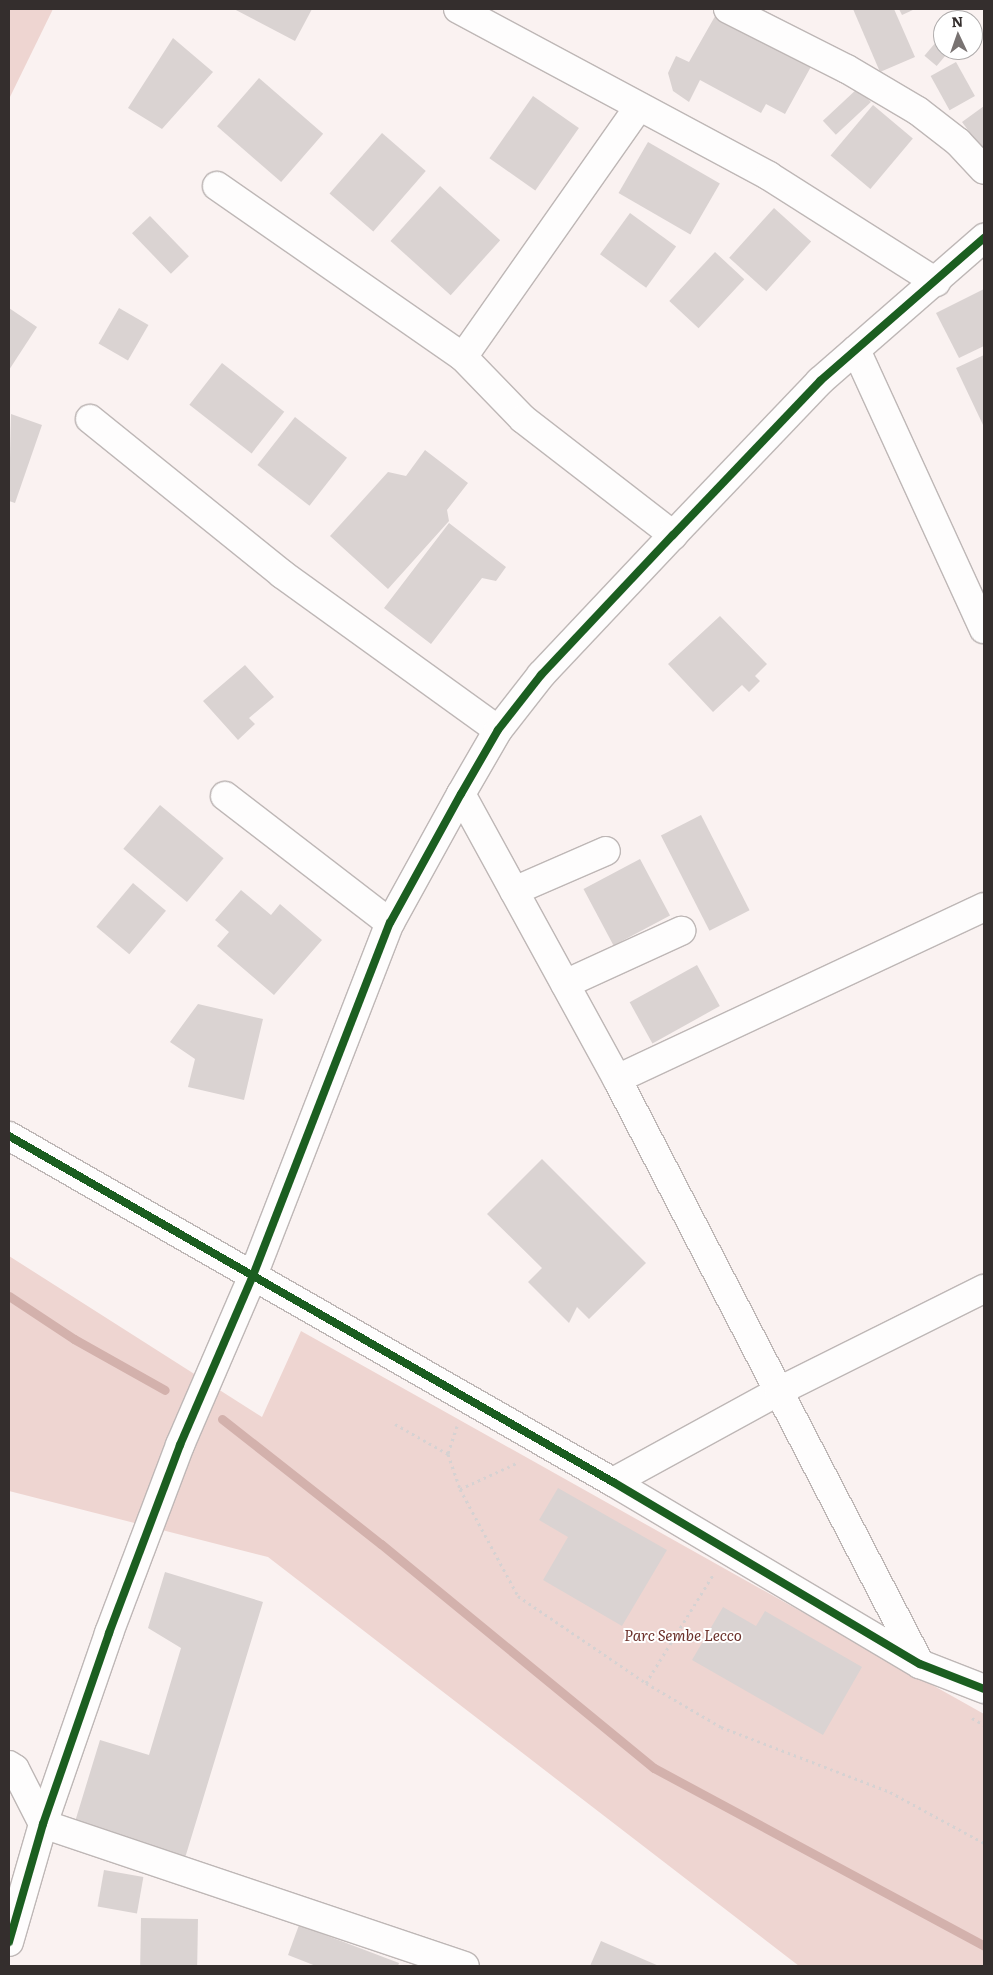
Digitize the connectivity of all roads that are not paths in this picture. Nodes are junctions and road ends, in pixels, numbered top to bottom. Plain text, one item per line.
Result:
1 (458, 9) edge
2 (728, 9) edge
3 (639, 106) junction
4 (984, 170) edge
5 (218, 186) dead end
6 (984, 238) edge
7 (936, 282) junction
8 (856, 350) junction
9 (463, 357) junction
10 (90, 419) dead end
11 (673, 535) junction
12 (974, 578) edge
13 (984, 629) edge
14 (498, 730) junction
15 (461, 794) junction
16 (225, 796) dead end
17 (606, 851) dead end
18 (514, 891) junction
19 (984, 907) edge
20 (390, 923) junction
21 (681, 931) dead end
22 (565, 984) junction
23 (617, 1079) junction
24 (9, 1136) edge
25 (252, 1278) junction
26 (984, 1289) edge
27 (779, 1391) junction
28 (613, 1482) junction
29 (920, 1664) junction
30 (984, 1689) edge
31 (9, 1765) edge
32 (43, 1824) junction
33 (9, 1942) edge
34 (465, 1966) edge

1 - 3 street
2 - 4 street
3 - 7 street
3 - 9 street
5 - 9 street
6 - 7 street
7 - 8 street
8 - 11 street
8 - 12 street
9 - 11 street
10 - 14 street
11 - 14 street
12 - 13 street
14 - 15 street
15 - 18 street
15 - 20 street
16 - 20 street
17 - 18 street
18 - 22 street
19 - 23 street
20 - 25 street
21 - 22 street
22 - 23 street
23 - 27 street
24 - 25 street
25 - 28 street
25 - 32 street
26 - 27 street
27 - 28 street
27 - 29 street
28 - 29 street
29 - 30 street
31 - 32 street
32 - 33 street
32 - 34 street

